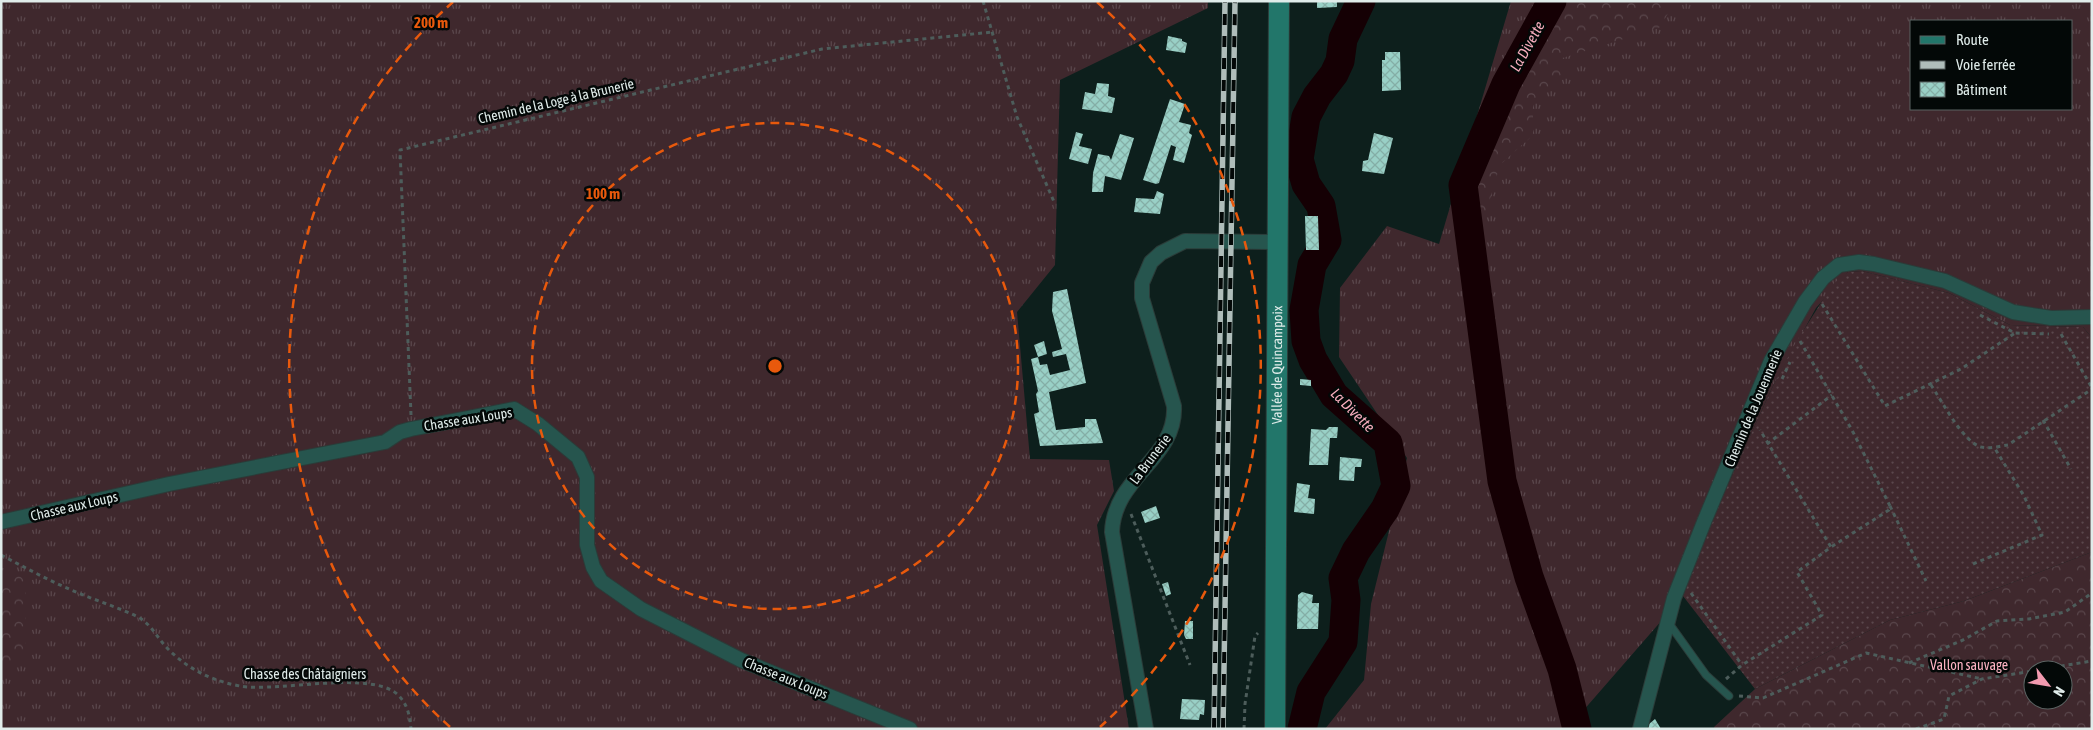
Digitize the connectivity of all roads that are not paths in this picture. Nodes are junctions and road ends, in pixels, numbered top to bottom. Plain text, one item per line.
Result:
1 (1279, 1) edge
2 (1278, 242) junction
3 (2092, 317) edge
4 (1, 522) edge
5 (1668, 622) junction
6 (1729, 696) road end
7 (910, 729) edge
8 (1146, 729) edge
9 (1275, 729) edge
10 (1640, 729) edge

1 - 2 main road, Vallée de Quincampoix
2 - 8 street, La Brunerie
2 - 9 main road, Vallée de Quincampoix
3 - 5 street, Chemin de la Jouennerie
4 - 7 street, Chasse aux Loups
5 - 6 lane
5 - 10 street, Chemin de la Jouennerie

